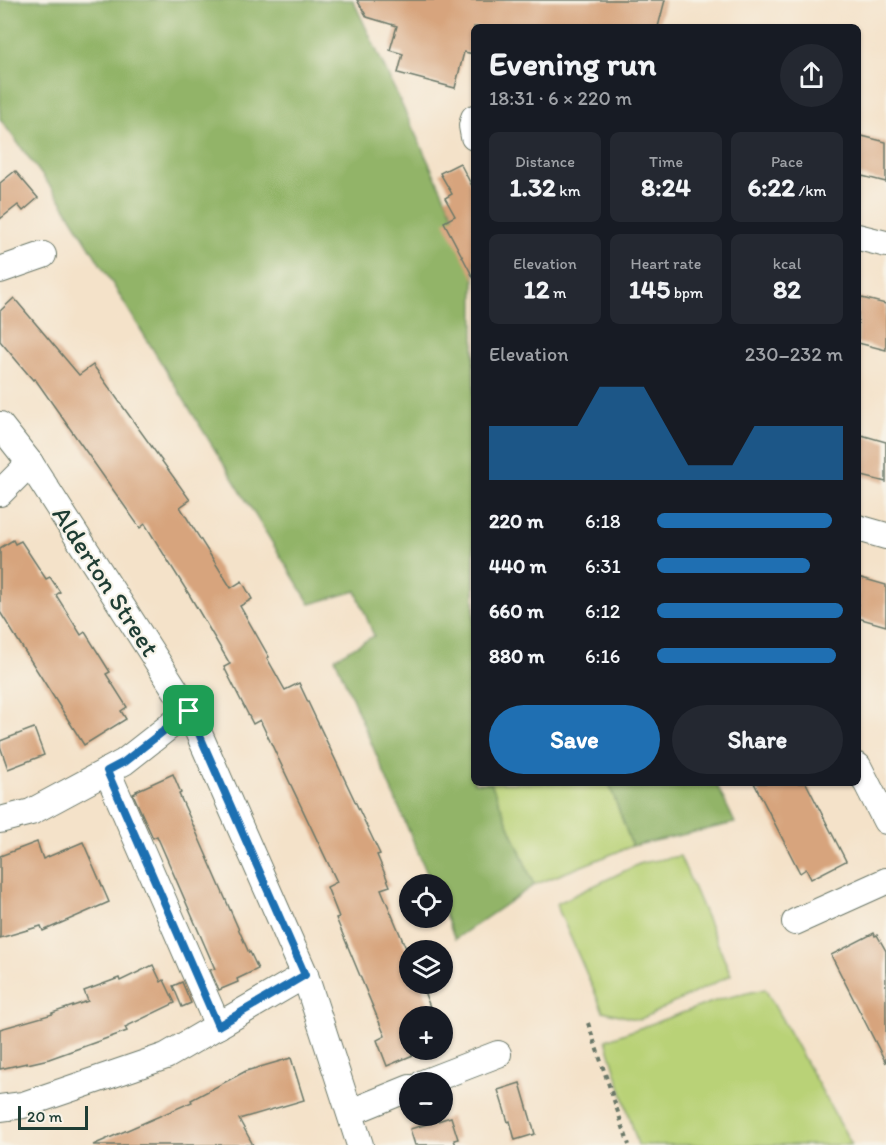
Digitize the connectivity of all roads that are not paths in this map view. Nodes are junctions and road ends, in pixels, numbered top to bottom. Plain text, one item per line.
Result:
1 (861, 238) edge
2 (886, 244) edge
3 (43, 255) dead end
4 (0, 270) edge
5 (0, 425) edge
6 (30, 463) junction
7 (0, 493) edge
8 (861, 529) edge
9 (886, 536) edge
10 (189, 711) junction
11 (107, 771) junction
12 (861, 772) edge
13 (0, 820) edge
14 (886, 821) edge
15 (886, 881) edge
16 (795, 922) dead end
17 (305, 975) junction
18 (218, 1026) junction
19 (498, 1054) dead end
20 (451, 1072) edge
21 (399, 1092) edge
22 (0, 1108) edge
23 (351, 1112) junction
24 (360, 1145) edge

1 - 2 street
3 - 4 street
5 - 6 street, Alderton Street
6 - 7 street
6 - 10 street, Alderton Street
8 - 9 street
10 - 11 street
10 - 17 street, Alderton Street
11 - 13 street
11 - 18 street
12 - 14 street
15 - 16 street
17 - 18 street
17 - 23 street, Alderton Street
18 - 22 street
19 - 20 street
21 - 23 street
23 - 24 street, Alderton Street

